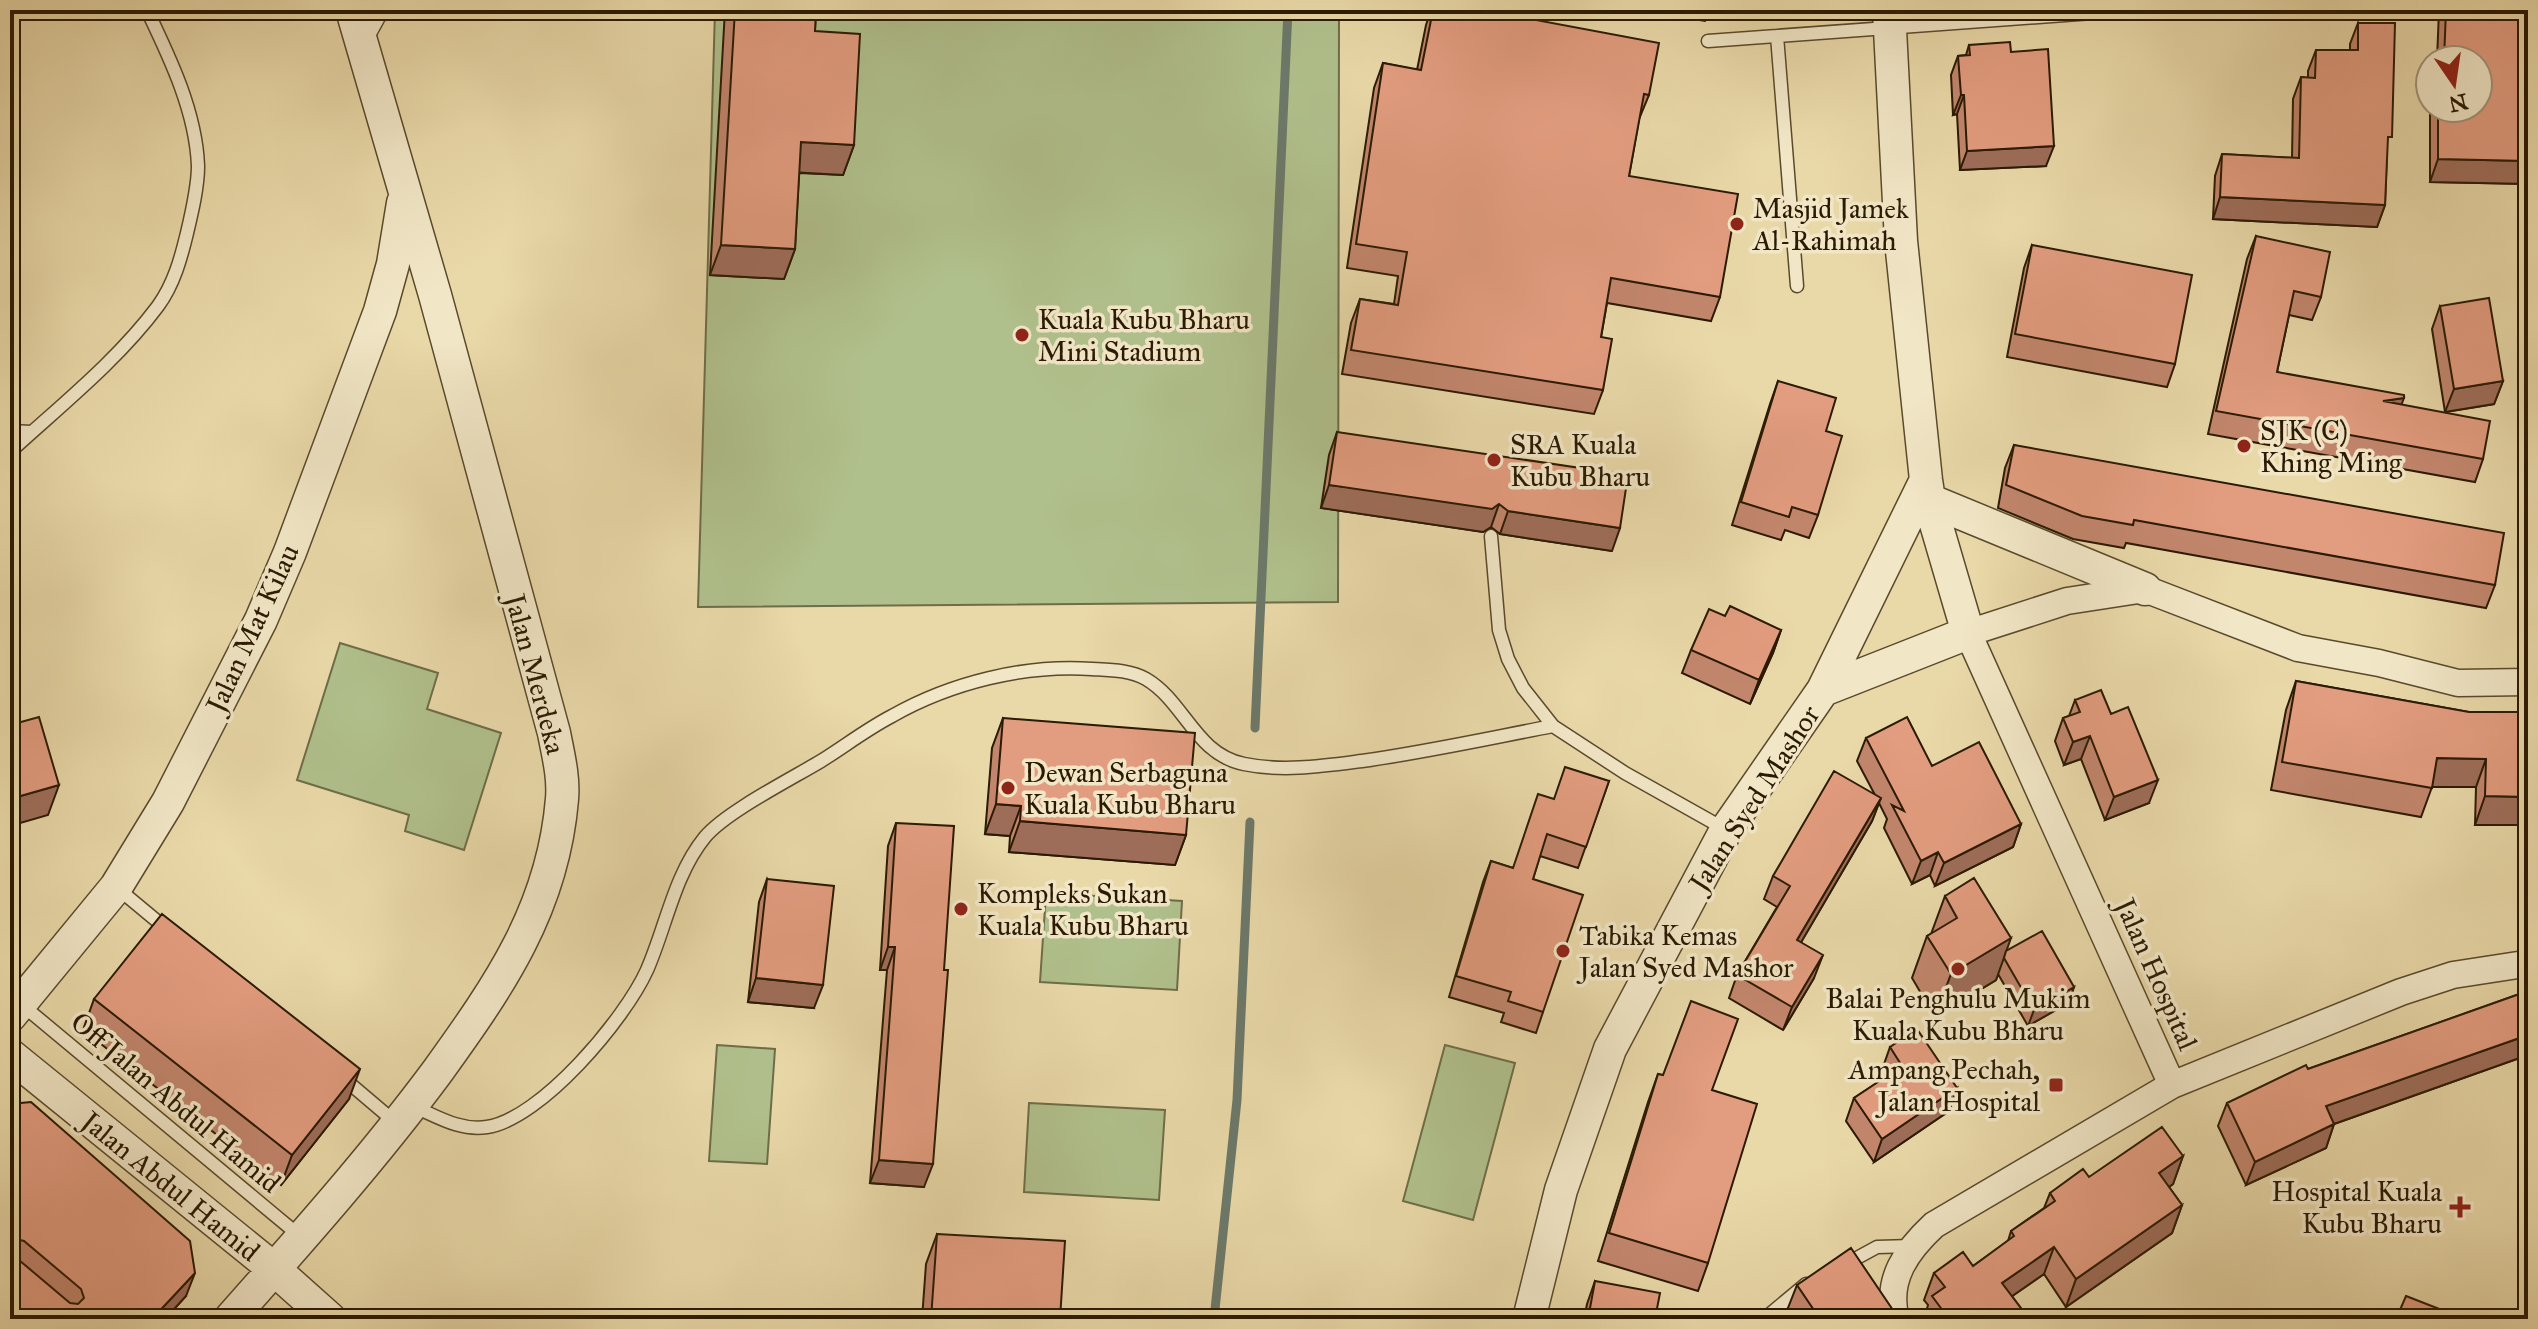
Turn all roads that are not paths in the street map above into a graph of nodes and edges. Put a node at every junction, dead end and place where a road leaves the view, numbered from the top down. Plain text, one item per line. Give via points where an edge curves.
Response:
1 (147, 10) edge
2 (352, 10) edge
3 (383, 10) edge
4 (2133, 10) edge
5 (1890, 18) edge
6 (1777, 36) junction
7 (1708, 41) dead end
8 (362, 47) junction
9 (405, 196) junction
10 (1797, 286) dead end
11 (435, 295) junction
12 (380, 311) junction
13 (10, 431) edge
14 (31, 432) junction
15 (10, 452) edge
16 (1928, 490) junction
17 (1491, 536) dead end
18 (2145, 589) junction
19 (1968, 633) junction
20 (2528, 682) edge
21 (1823, 690) junction
22 (1553, 726) junction
23 (1726, 830) junction
24 (116, 887) junction
25 (175, 937) edge
26 (2528, 966) edge
27 (15, 1010) edge
28 (10, 1055) edge
29 (328, 1065) edge
30 (2172, 1085) junction
31 (405, 1115) junction
32 (302, 1237) junction
33 (1912, 1246) junction
34 (274, 1269) junction
35 (1829, 1273) edge
36 (1815, 1280) edge
37 (230, 1319) edge
38 (330, 1319) edge
39 (1529, 1319) edge
40 (1764, 1319) edge
41 (1896, 1319) edge

1 - 14 lane via 177,76 198,167 179,268 159,304 118,351
2 - 8 street, Jalan Merdeka
3 - 8 lane
4 - 5 lane
5 - 6 lane
5 - 16 street via 1901,241
6 - 7 lane
6 - 10 lane
8 - 9 street, Jalan Merdeka
9 - 11 street, Jalan Merdeka
9 - 12 street, Jalan Mat Kilau
11 - 12 street
11 - 31 street, Jalan Merdeka via 554,733 563,796 556,847 524,937 505,974
12 - 24 street, Jalan Mat Kilau via 261,620 168,802
13 - 14 lane
14 - 15 lane
16 - 18 street
16 - 19 street
16 - 21 street
17 - 22 lane via 1499,630 1508,659
18 - 19 street via 2067,601
18 - 20 street via 2298,648 2458,683
19 - 21 street, Jalan Syed Mashor
19 - 30 street, Jalan Hospital
21 - 23 street, Jalan Syed Mashor
22 - 23 lane
22 - 31 lane via 1404,755 1278,769 1223,757 1199,739 1162,692 1129,672 1077,668 1014,673 958,686 893,715 708,834 689,860 646,973 610,1031 532,1107 487,1127
23 - 39 street, Jalan Syed Mashor via 1610,1049 1561,1190
24 - 25 lane
24 - 27 street, Jalan Mat Kilau
26 - 30 street, Jalan Hospital via 2453,975 2401,992
27 - 32 lane, Off Jalan Abdul Hamid
28 - 34 street, Jalan Abdul Hamid
29 - 31 lane
30 - 33 street via 1934,1225
31 - 32 street, Jalan Merdeka
32 - 34 street, Jalan Merdeka
33 - 35 lane via 1877,1247
33 - 41 street via 1893,1284
34 - 37 street, Jalan Merdeka
34 - 38 street, Jalan Abdul Hamid
36 - 40 lane

